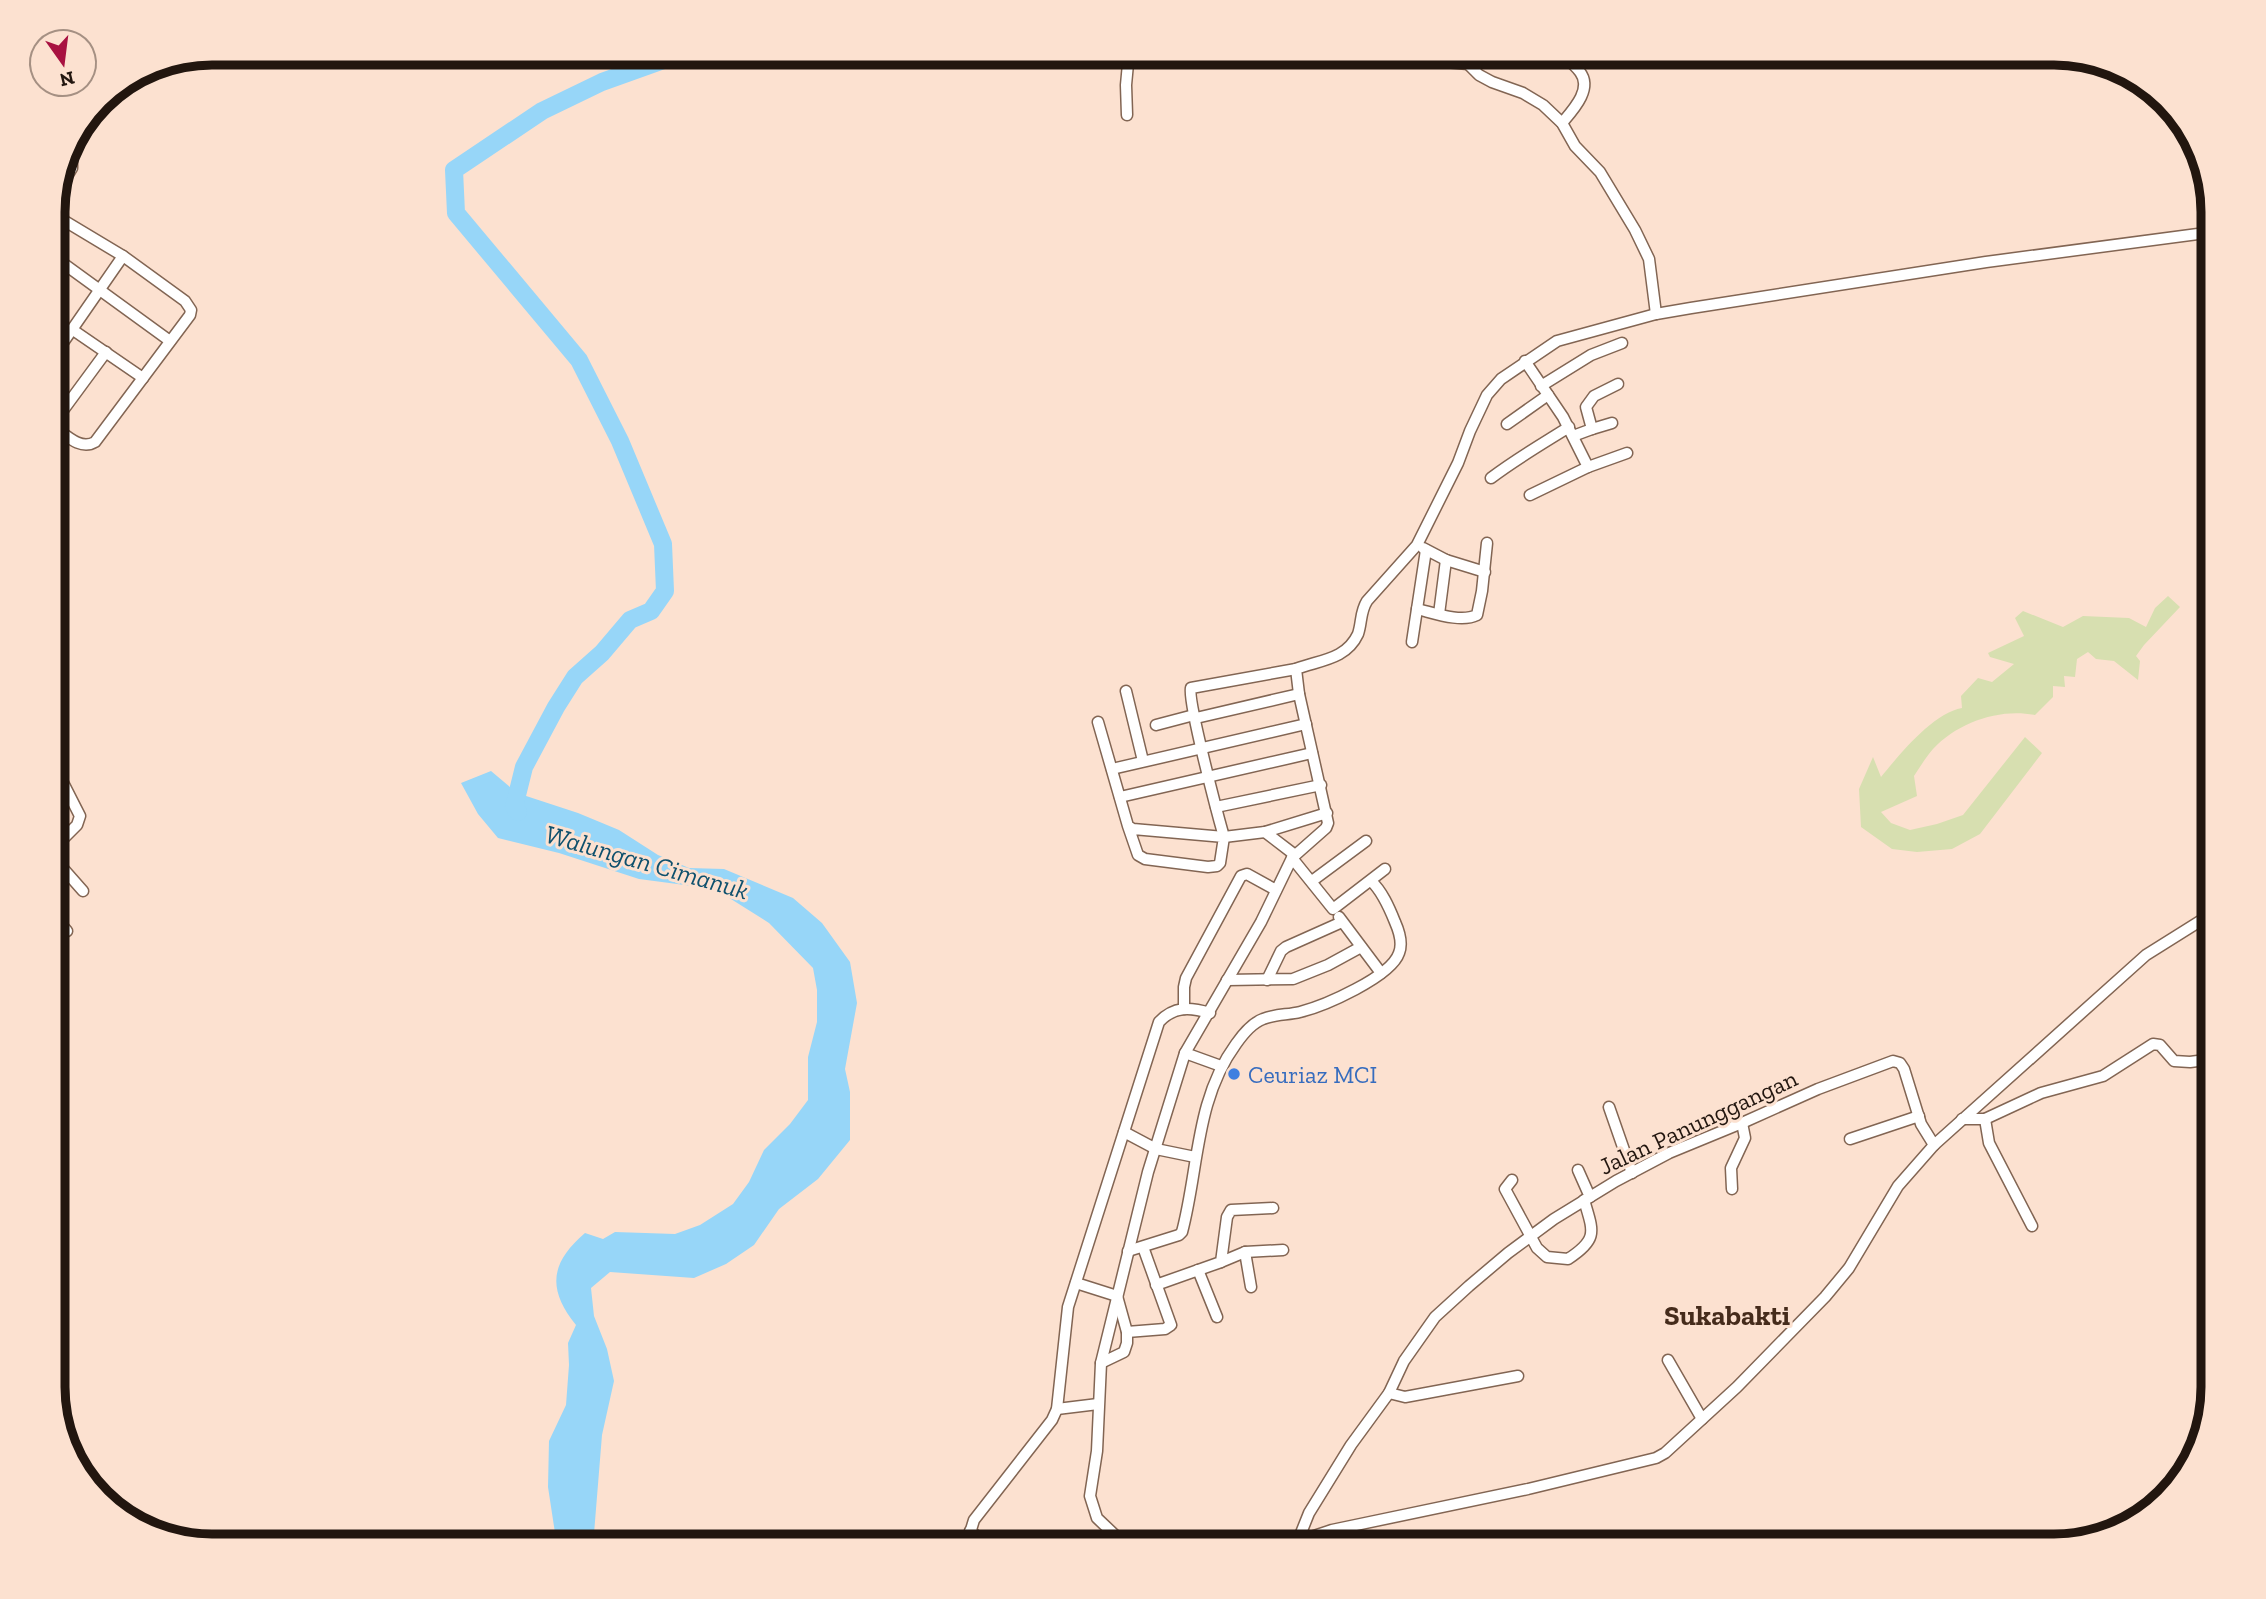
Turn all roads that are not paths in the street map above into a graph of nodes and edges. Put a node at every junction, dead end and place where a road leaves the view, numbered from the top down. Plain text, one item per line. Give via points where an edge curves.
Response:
1 (1128, 65) edge
2 (1474, 65) edge
3 (1573, 65) edge
4 (1127, 114) dead end
5 (1562, 123) junction
6 (65, 221) edge
7 (2201, 234) edge
8 (123, 256) junction
9 (65, 265) edge
10 (101, 291) junction
11 (1656, 314) junction
12 (73, 330) junction
13 (65, 341) edge
14 (170, 341) junction
15 (1622, 343) dead end
16 (106, 352) junction
17 (1525, 361) junction
18 (143, 378) junction
19 (1618, 384) dead end
20 (1545, 391) junction
21 (65, 408) edge
22 (1612, 423) dead end
23 (1507, 424) dead end
24 (1592, 429) junction
25 (1571, 432) junction
26 (65, 433) edge
27 (1627, 453) dead end
28 (1588, 467) junction
29 (1491, 478) dead end
30 (1530, 495) dead end
31 (1487, 543) dead end
32 (1422, 548) junction
33 (1446, 560) junction
34 (1485, 572) junction
35 (1417, 609) junction
36 (1439, 614) junction
37 (1412, 642) dead end
38 (1296, 669) junction
39 (1126, 691) dead end
40 (1299, 694) junction
41 (1195, 717) junction
42 (1098, 722) dead end
43 (1306, 724) junction
44 (1156, 726) dead end
45 (1203, 748) junction
46 (1312, 753) junction
47 (1143, 761) junction
48 (1112, 768) junction
49 (1210, 778) junction
50 (1321, 785) junction
51 (65, 788) edge
52 (1120, 797) junction
53 (70, 798) junction
54 (65, 800) edge
55 (1216, 807) junction
56 (1326, 813) junction
57 (1128, 826) junction
58 (1265, 832) junction
59 (65, 835) edge
60 (1224, 837) junction
61 (1366, 841) dead end
62 (1294, 856) junction
63 (1385, 869) dead end
64 (65, 870) edge
65 (1312, 881) junction
66 (1371, 881) junction
67 (1276, 890) junction
68 (83, 891) dead end
69 (1333, 909) junction
70 (2201, 921) edge
71 (1342, 922) junction
72 (65, 929) edge
73 (67, 931) dead end
74 (1361, 947) junction
75 (1381, 973) junction
76 (1227, 980) junction
77 (1267, 980) junction
78 (1185, 1009) junction
79 (1210, 1013) junction
80 (1185, 1053) junction
81 (2201, 1061) edge
82 (1221, 1066) junction
83 (1609, 1107) dead end
84 (1919, 1116) junction
85 (1962, 1119) junction
86 (1985, 1119) junction
87 (1742, 1124) junction
88 (1124, 1132) junction
89 (1850, 1139) dead end
90 (1934, 1145) junction
91 (1156, 1149) junction
92 (1195, 1157) junction
93 (1578, 1170) dead end
94 (1632, 1173) junction
95 (1512, 1180) dead end
96 (1732, 1189) dead end
97 (1587, 1199) junction
98 (1273, 1208) dead end
99 (2032, 1226) dead end
100 (1532, 1235) junction
101 (1143, 1247) junction
102 (1283, 1250) dead end
103 (1128, 1251) junction
104 (1245, 1252) junction
105 (1221, 1262) junction
106 (1198, 1270) junction
107 (1076, 1283) junction
108 (1156, 1285) junction
109 (1251, 1287) dead end
110 (1117, 1296) junction
111 (1217, 1317) dead end
112 (1127, 1332) junction
113 (1668, 1360) dead end
114 (1101, 1363) junction
115 (1518, 1377) dead end
116 (1389, 1393) junction
117 (1098, 1404) junction
118 (1057, 1409) junction
119 (1702, 1419) junction
120 (971, 1531) junction
121 (970, 1534) edge
122 (975, 1534) edge
123 (1114, 1534) edge
124 (1299, 1534) edge
125 (1322, 1534) edge

1 - 4 street
2 - 5 street via 1492,82 1543,105
3 - 5 street via 1583,76 1584,93
5 - 11 street via 1575,146 1600,172 1642,242
6 - 8 street
7 - 11 street via 1882,277
8 - 10 street
8 - 14 street via 189,304 190,315
9 - 10 street
10 - 12 street
10 - 14 street
11 - 17 street via 1557,341
12 - 13 street
12 - 16 street
14 - 18 street
15 - 20 street via 1591,355
16 - 18 street
16 - 21 street
17 - 20 street
17 - 32 street via 1488,394
18 - 26 street via 95,442 80,444
19 - 24 street via 1594,396 1587,407
20 - 23 street
20 - 25 street
22 - 24 street
24 - 25 street
25 - 28 street
25 - 29 street via 1521,455
27 - 28 street
28 - 30 street
31 - 34 street
32 - 33 street
32 - 35 street
32 - 38 street via 1367,601 1359,631 1348,648 1338,656
33 - 34 street
33 - 36 street
34 - 36 street via 1477,615
35 - 36 street
35 - 37 street
38 - 40 street
38 - 41 street via 1191,688
39 - 47 street
40 - 41 street
40 - 43 street
41 - 44 street
41 - 45 street
42 - 48 street
43 - 45 street
43 - 46 street
45 - 47 street
45 - 49 street
46 - 49 street
46 - 50 street
47 - 48 street
48 - 52 street
49 - 52 street
49 - 55 street
50 - 55 street
50 - 56 street
51 - 53 street
52 - 57 street
53 - 54 street
53 - 59 street via 80,821
55 - 60 street
56 - 58 street
56 - 62 street via 1326,828
57 - 60 street
57 - 60 street via 1138,855 1151,862 1217,866
58 - 60 street
58 - 62 street
61 - 65 street
62 - 65 street
62 - 67 street
63 - 66 street
64 - 68 street
65 - 69 street
66 - 69 street
66 - 75 street via 1391,912 1401,944 1393,964
67 - 76 street
67 - 78 street via 1247,874 1241,876 1185,982
69 - 71 street
70 - 85 street via 2146,956
71 - 74 street
71 - 77 street via 1286,947
72 - 73 street
74 - 75 street
74 - 77 street via 1306,975
75 - 82 street via 1315,1008 1255,1023
76 - 77 street
76 - 79 street
78 - 79 street
78 - 88 street via 1166,1014 1158,1022
79 - 80 street
80 - 82 street
80 - 91 street
81 - 86 street via 2174,1061 2153,1044 2103,1076 2042,1093
82 - 92 street
83 - 94 street
84 - 87 street, Jalan Panunggangan via 1904,1069 1893,1061 1818,1088
84 - 89 street
84 - 90 street, Jalan Panunggangan
85 - 86 street
85 - 90 street
86 - 99 street via 1989,1143
87 - 94 street, Jalan Panunggangan
87 - 96 street via 1745,1138 1731,1168
88 - 91 street
88 - 107 street
90 - 119 street via 1898,1186 1849,1268 1825,1297
91 - 92 street
91 - 103 street
92 - 101 street via 1182,1232
93 - 97 street
94 - 97 street, Jalan Panunggangan
95 - 100 street via 1505,1189
97 - 100 street, Jalan Panunggangan
97 - 100 street via 1593,1233 1575,1255 1560,1260 1547,1257
98 - 105 street via 1228,1213
100 - 116 street, Jalan Panunggangan via 1435,1317 1404,1361
101 - 103 street
101 - 108 street
102 - 104 street
103 - 110 street
104 - 105 street
104 - 109 street
105 - 106 street
106 - 108 street
106 - 111 street
107 - 110 street
107 - 118 street
108 - 112 street via 1171,1325
110 - 112 street
110 - 114 street
112 - 114 street via 1124,1352
113 - 119 street
114 - 117 street
115 - 116 street via 1415,1396
116 - 124 street, Jalan Panunggangan via 1351,1445
117 - 118 street
117 - 123 street via 1090,1496 1097,1518
118 - 120 street via 992,1494
119 - 125 street via 1656,1458
120 - 121 street
120 - 122 street

